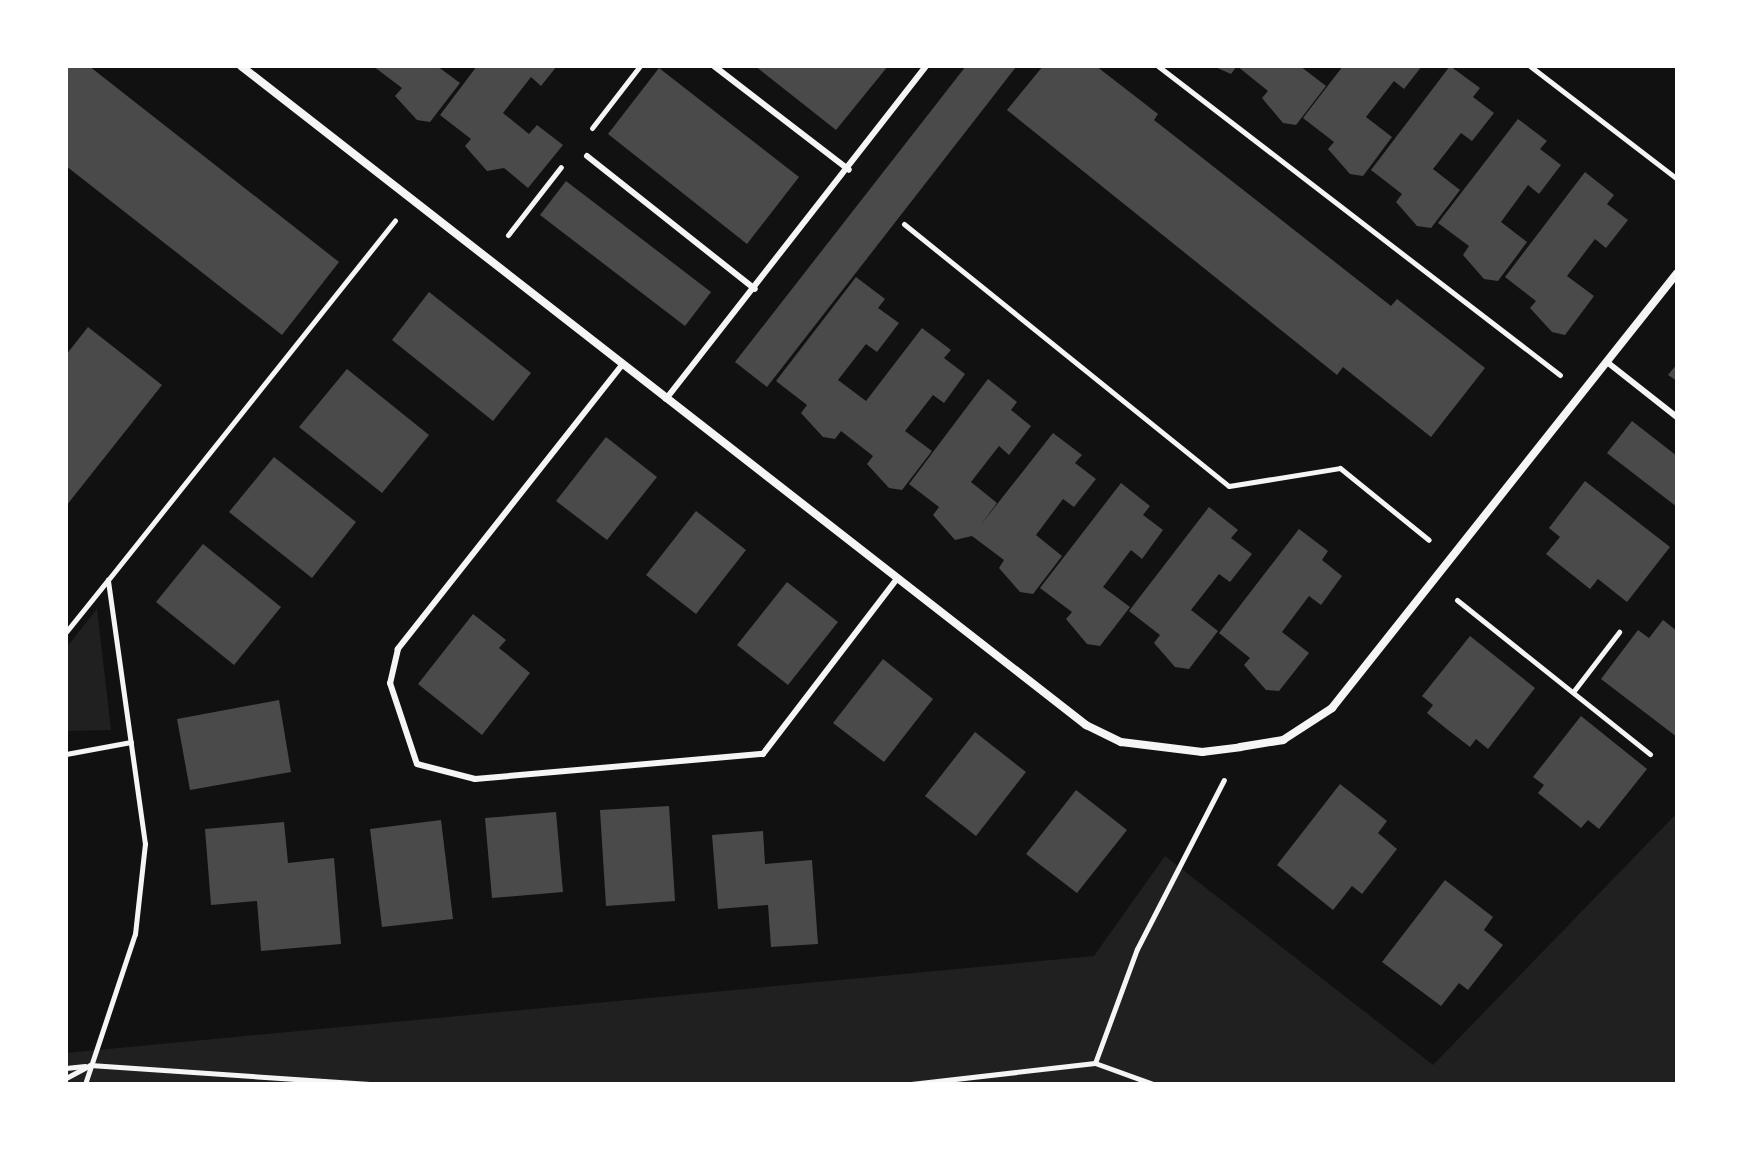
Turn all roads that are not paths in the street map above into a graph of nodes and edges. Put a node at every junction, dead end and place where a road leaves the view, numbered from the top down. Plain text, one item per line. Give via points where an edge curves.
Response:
1 (241, 66) edge
2 (714, 66) edge
3 (926, 66) edge
4 (587, 156) dead end
5 (849, 170) junction
6 (1677, 273) edge
7 (755, 289) junction
8 (1607, 362) junction
9 (622, 365) junction
10 (666, 399) junction
11 (1677, 417) edge
12 (897, 579) junction

1 - 9 street
2 - 5 lane
3 - 5 lane
4 - 7 lane
5 - 7 lane
6 - 8 street
7 - 10 lane
8 - 11 lane
8 - 12 street via 1332,708 1283,740 1202,752 1121,742 1086,725
9 - 10 street
9 - 12 lane via 398,649 390,683 417,764 475,779 763,754
10 - 12 street

